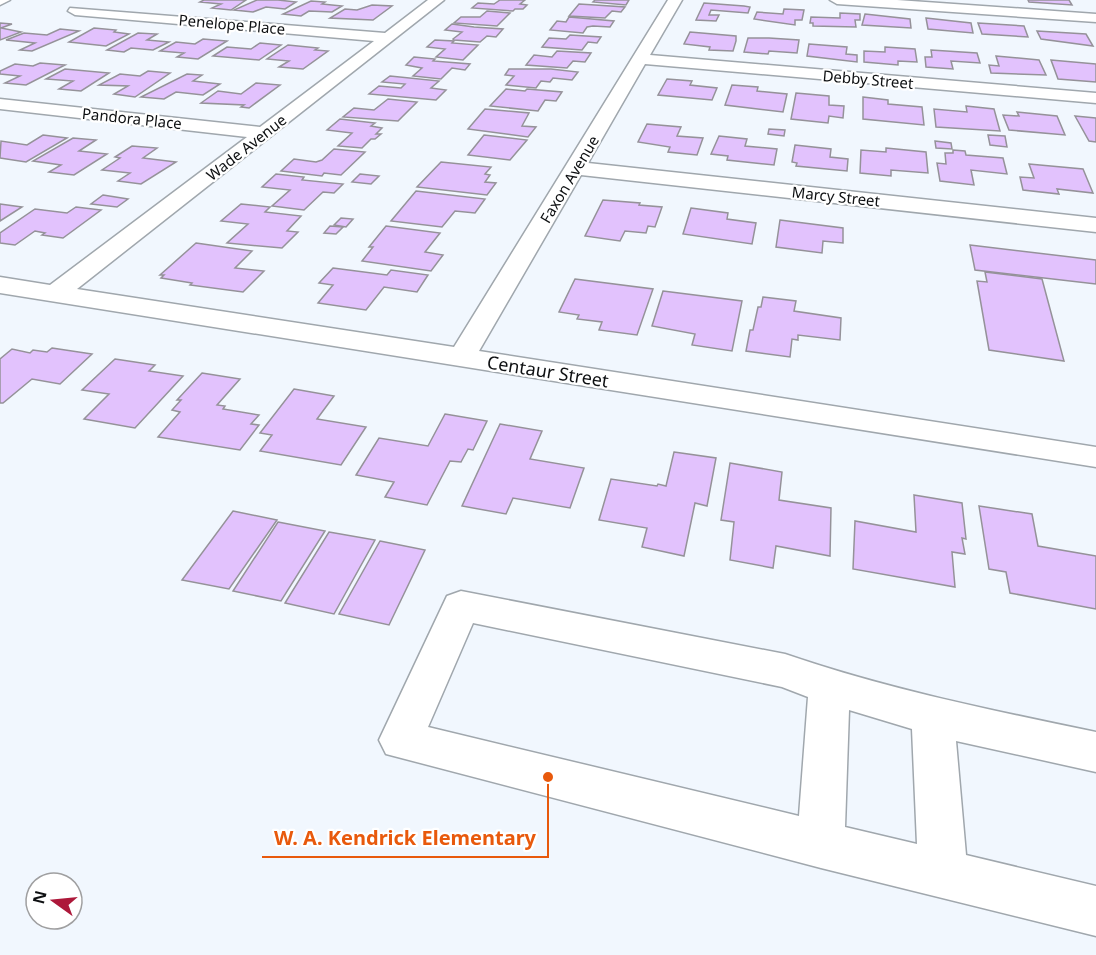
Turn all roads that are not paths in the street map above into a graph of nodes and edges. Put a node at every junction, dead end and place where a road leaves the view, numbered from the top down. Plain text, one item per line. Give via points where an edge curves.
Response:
1 (437, 0) edge
2 (675, 0) edge
3 (837, 0) edge
4 (75, 11) dead end
5 (1096, 18) edge
6 (388, 38) junction
7 (640, 59) junction
8 (1096, 98) edge
9 (0, 104) edge
10 (264, 133) junction
11 (575, 168) junction
12 (1096, 225) edge
13 (0, 285) edge
14 (55, 294) junction
15 (462, 357) junction
16 (1096, 457) edge
17 (828, 687) junction
18 (933, 717) junction
19 (1096, 752) edge
20 (821, 845) junction
21 (943, 873) junction
22 (1096, 911) edge

1 - 6 street, Wade Avenue
2 - 7 street, Faxon Avenue
3 - 5 street
4 - 6 street, Penelope Place
6 - 10 street, Wade Avenue
7 - 8 street, Debby Street
7 - 11 street, Faxon Avenue
9 - 10 street, Pandora Place
10 - 14 street, Wade Avenue
11 - 12 street, Marcy Street
11 - 15 street, Faxon Avenue
13 - 14 street, Centaur Street
14 - 15 street, Centaur Street
15 - 16 street, Centaur Street
17 - 18 street
17 - 20 street
17 - 20 street via 786,671 461,606 401,740
18 - 19 street
18 - 21 street
20 - 21 street
21 - 22 street

